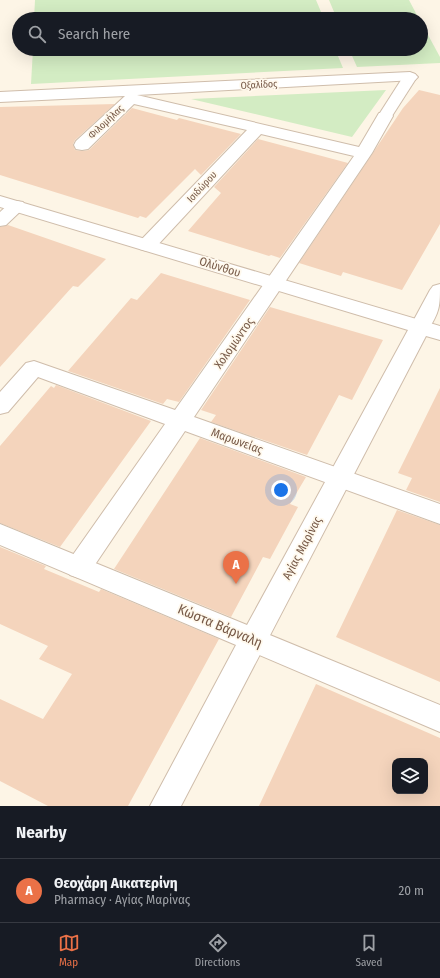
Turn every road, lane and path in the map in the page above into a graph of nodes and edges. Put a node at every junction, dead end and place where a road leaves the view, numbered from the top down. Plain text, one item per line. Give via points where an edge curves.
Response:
1 (410, 77) joint
2 (108, 93) junction
3 (0, 97) edge
4 (131, 98) junction
5 (385, 116) joint
6 (257, 129) junction
7 (82, 145) dead end
8 (364, 153) junction
9 (8, 203) edge
10 (0, 221) edge
11 (147, 245) junction
12 (275, 283) junction
13 (440, 290) edge
14 (430, 330) edge
15 (0, 406) edge
16 (180, 421) junction
17 (340, 478) junction
18 (440, 514) edge
19 (0, 534) edge
20 (79, 567) junction
21 (253, 640) junction
22 (440, 719) edge
23 (165, 806) edge

1 - 2 street, Οξαλίδος
1 - 5 street
2 - 3 street, Οξαλίδος
2 - 4 street, Οξαλίδος
4 - 6 street, Οξαλίδος
4 - 7 street, Φιλομήλας
5 - 8 street, Χολομώντος
6 - 8 street, Οξαλίδος
6 - 11 street, Ισιδώρου
8 - 12 street, Χολομώντος
9 - 10 street
9 - 11 street, Ολύνθου
11 - 12 street, Ολύνθου
12 - 14 street, Ολύνθου
12 - 16 street, Χολομώντος
13 - 14 street, Αγίας Μαρίνας
14 - 17 street, Αγίας Μαρίνας
15 - 16 street, Μαρωνείας via 34,368
16 - 17 street, Μαρωνείας
16 - 20 street, Χολομώντος
17 - 18 street, Μαρωνείας
17 - 21 street, Αγίας Μαρίνας
19 - 20 street, Κώστα Βάρναλη
20 - 21 street, Κώστα Βάρναλη
21 - 22 street, Κώστα Βάρναλη
21 - 23 street, Αγίας Μαρίνας

